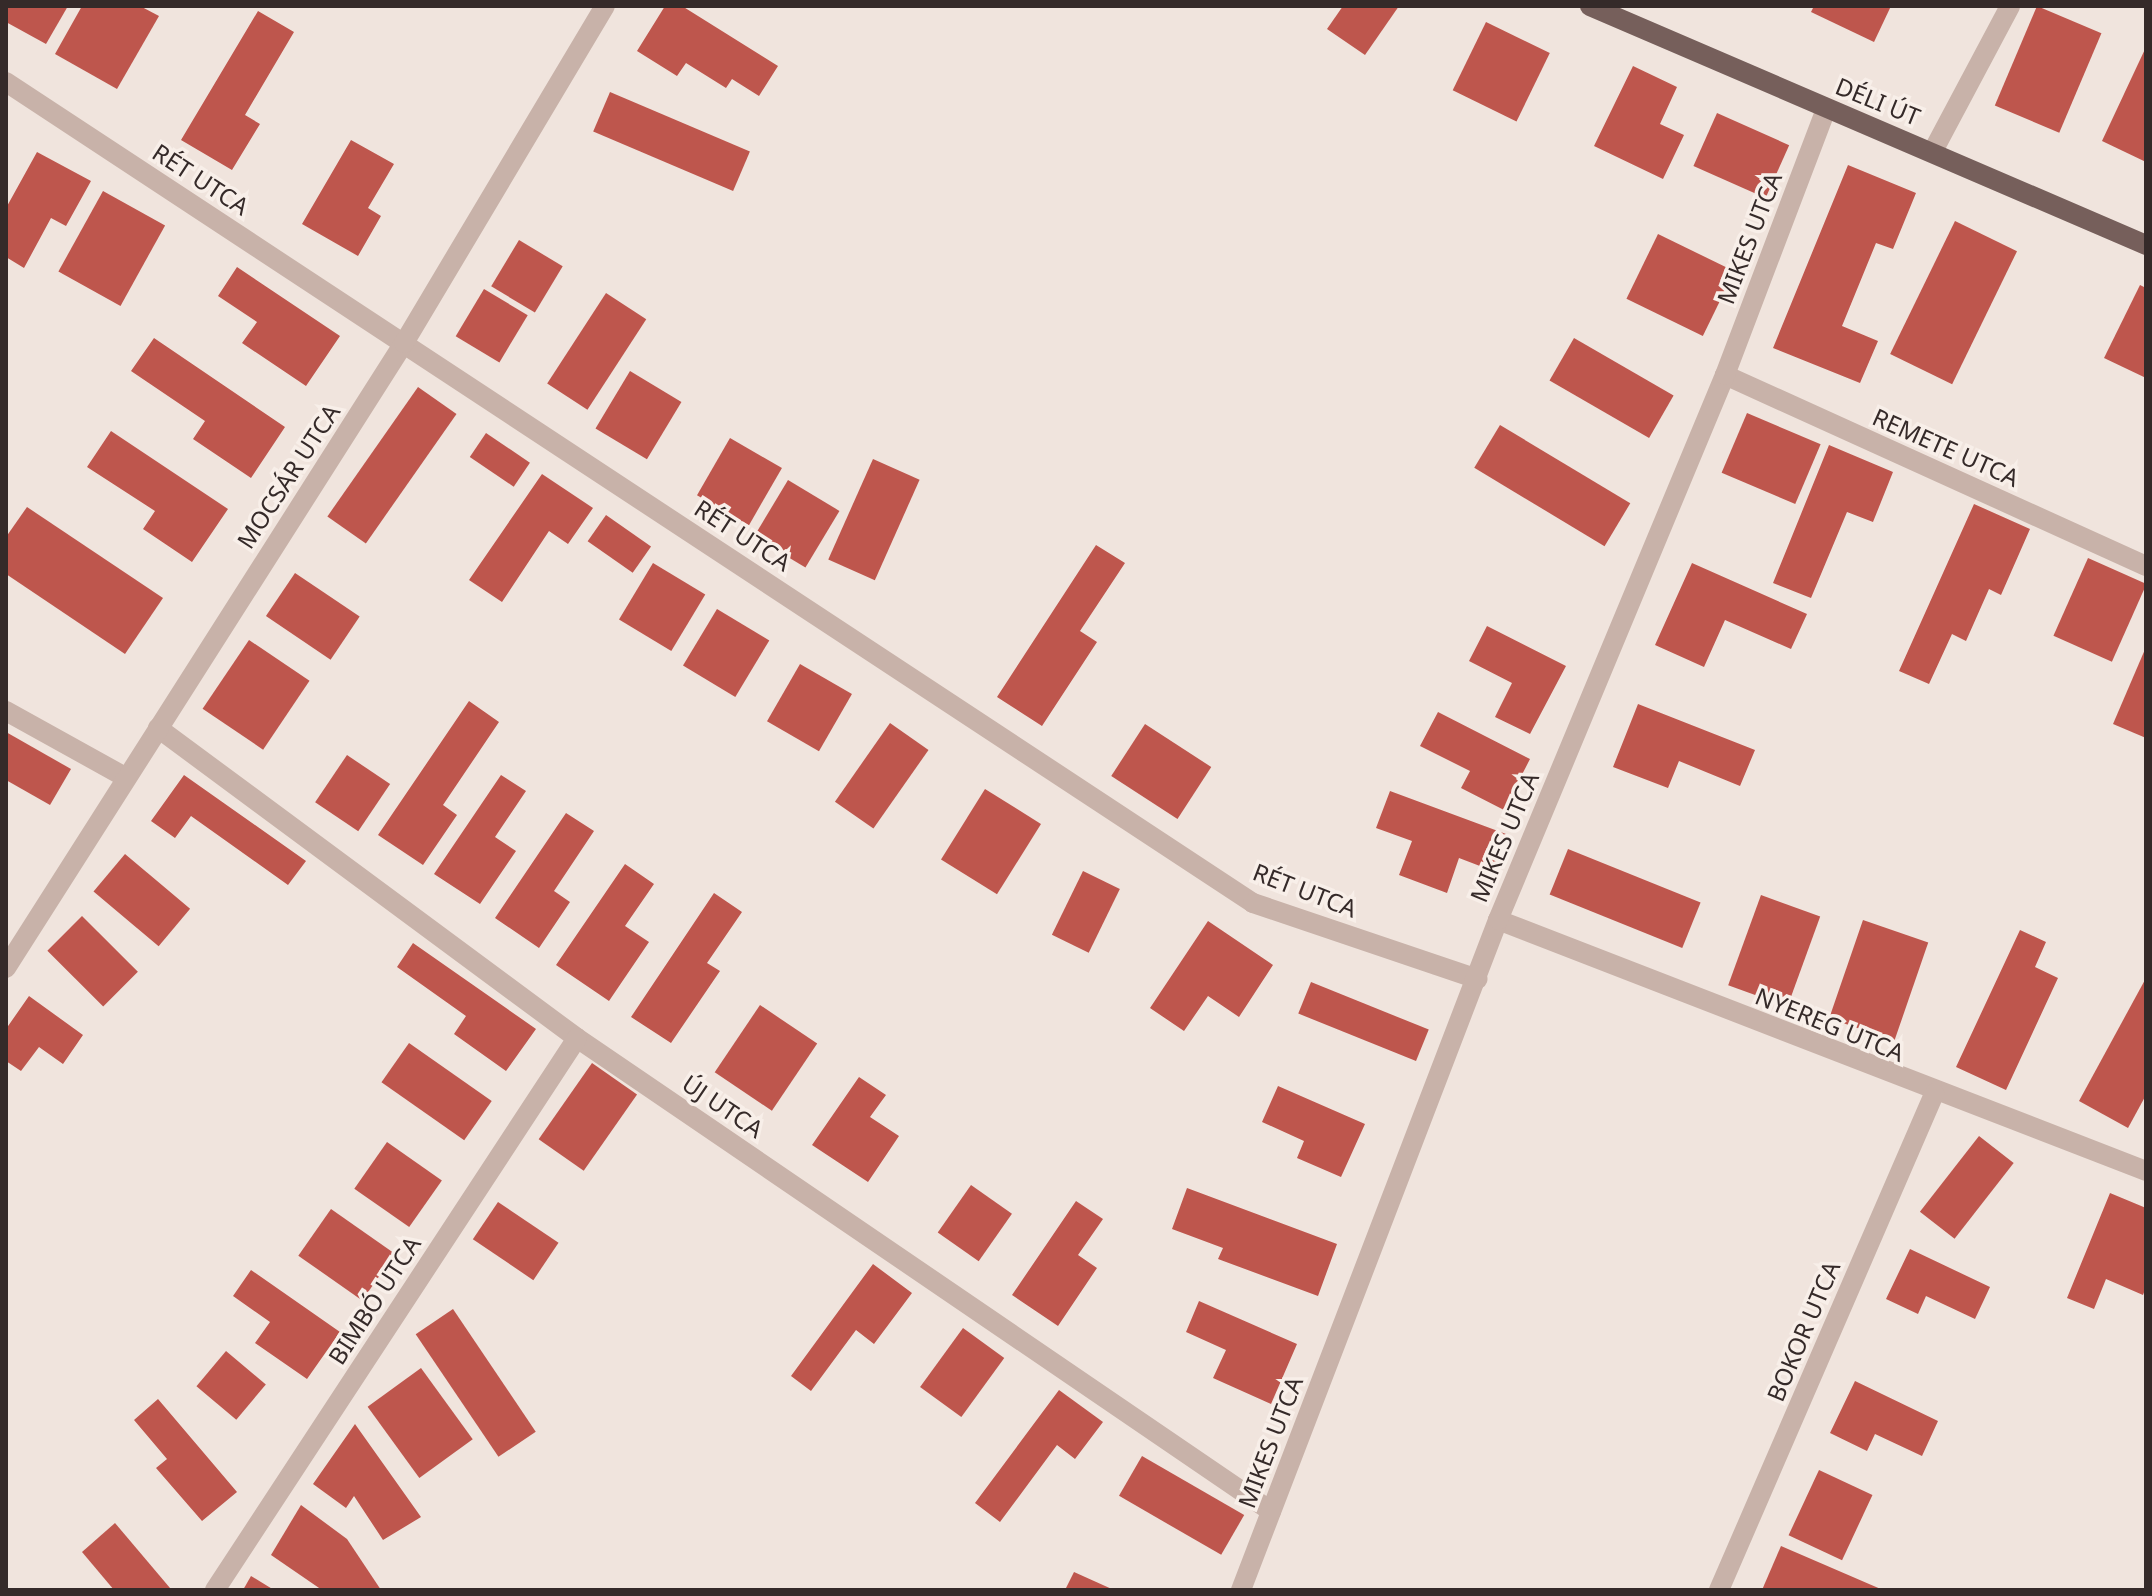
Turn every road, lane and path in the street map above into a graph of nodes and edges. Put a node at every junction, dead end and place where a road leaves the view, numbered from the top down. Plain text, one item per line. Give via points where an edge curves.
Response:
1 (605, 6) edge
2 (1590, 6) edge
3 (2010, 6) edge
4 (6, 82) edge
5 (1826, 109) junction
6 (1933, 151) junction
7 (2146, 245) edge
8 (404, 343) junction
9 (1725, 375) junction
10 (2146, 566) edge
11 (6, 711) edge
12 (158, 728) junction
13 (125, 777) junction
14 (1498, 920) junction
15 (6, 968) edge
16 (1477, 979) junction
17 (577, 1038) junction
18 (1934, 1094) junction
19 (2146, 1171) edge
20 (1271, 1511) junction
21 (215, 1590) edge
22 (1241, 1590) edge
23 (1719, 1590) edge

1 - 8 street, MOCSÁR UTCA
2 - 5 main road, DÉLI ÚT
3 - 6 street
4 - 8 street, RÉT UTCA
5 - 6 main road, DÉLI ÚT
5 - 9 street, MIKES UTCA
6 - 7 main road, DÉLI ÚT
8 - 12 street, MOCSÁR UTCA
8 - 16 street, RÉT UTCA via 1253,903
9 - 10 street, REMETE UTCA
9 - 14 street, MIKES UTCA
11 - 13 street
12 - 13 street, MOCSÁR UTCA
12 - 17 street, ÚJ UTCA
13 - 15 street, MOCSÁR UTCA
14 - 16 street, MIKES UTCA
14 - 18 street, NYEREG UTCA
16 - 20 street, MIKES UTCA
17 - 20 street, ÚJ UTCA
17 - 21 street, BIMBÓ UTCA
18 - 19 street, NYEREG UTCA
18 - 23 street, BOKOR UTCA
20 - 22 street, MIKES UTCA

